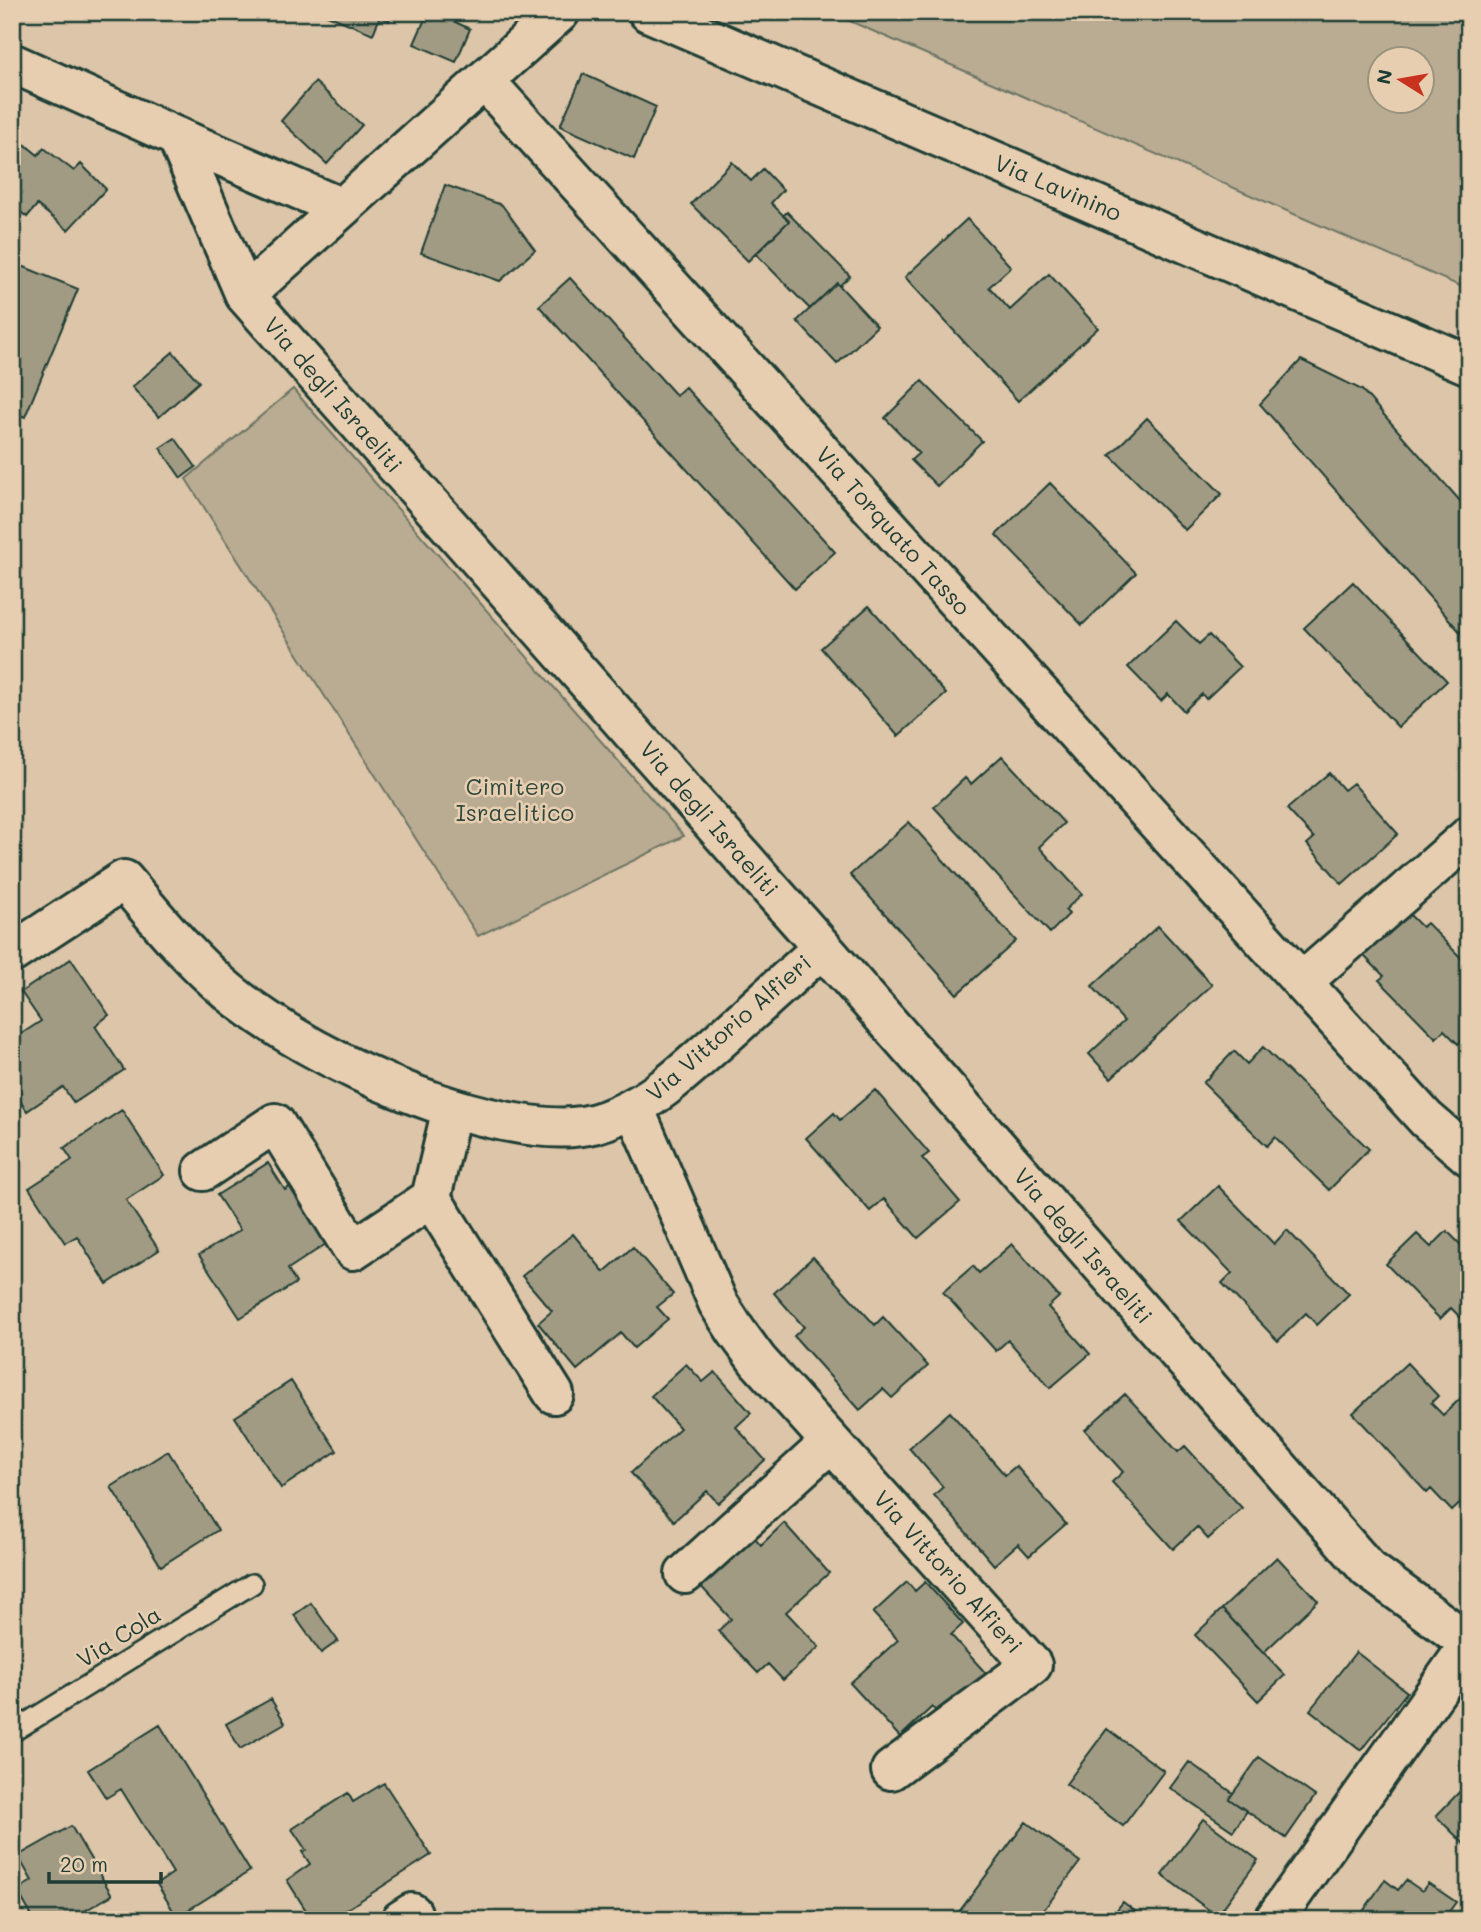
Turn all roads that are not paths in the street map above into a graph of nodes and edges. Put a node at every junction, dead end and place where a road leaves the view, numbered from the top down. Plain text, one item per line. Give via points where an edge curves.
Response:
1 (559, 12) edge
2 (648, 12) edge
3 (12, 63) edge
4 (484, 80) junction
5 (177, 137) junction
6 (341, 208) junction
7 (245, 295) junction
8 (1469, 365) edge
9 (1469, 836) edge
10 (822, 948) junction
11 (12, 953) edge
12 (1302, 982) junction
13 (452, 1108) junction
14 (635, 1108) junction
15 (1469, 1156) edge
16 (203, 1171) dead end
17 (431, 1198) junction
18 (554, 1394) dead end
19 (831, 1442) junction
20 (685, 1574) dead end
21 (252, 1584) dead end
22 (1469, 1644) edge
23 (12, 1732) edge
24 (891, 1770) dead end
25 (1274, 1920) edge

1 - 4 street
2 - 8 street, Via Lavinino
3 - 5 street
4 - 6 street
4 - 12 street, Via Torquato Tasso
5 - 6 street
5 - 7 street, Via degli Israeliti
6 - 7 street
7 - 10 street, Via degli Israeliti
9 - 12 street
10 - 14 street, Via Vittorio Alfieri via 682,1073
10 - 22 street, Via degli Israeliti via 1368,1569
11 - 13 street, Via Vittorio Alfieri via 124,880 203,968 256,1012 344,1063
12 - 15 street, Via Torquato Tasso via 1426,1119
13 - 14 street, Via Vittorio Alfieri via 525,1125 573,1127
13 - 17 street
14 - 19 street, Via Vittorio Alfieri via 718,1303 758,1360
16 - 17 street via 275,1123 353,1250
17 - 18 street
19 - 20 street
19 - 24 street, Via Vittorio Alfieri via 1032,1665
21 - 23 lane, Via Cola
22 - 25 street

